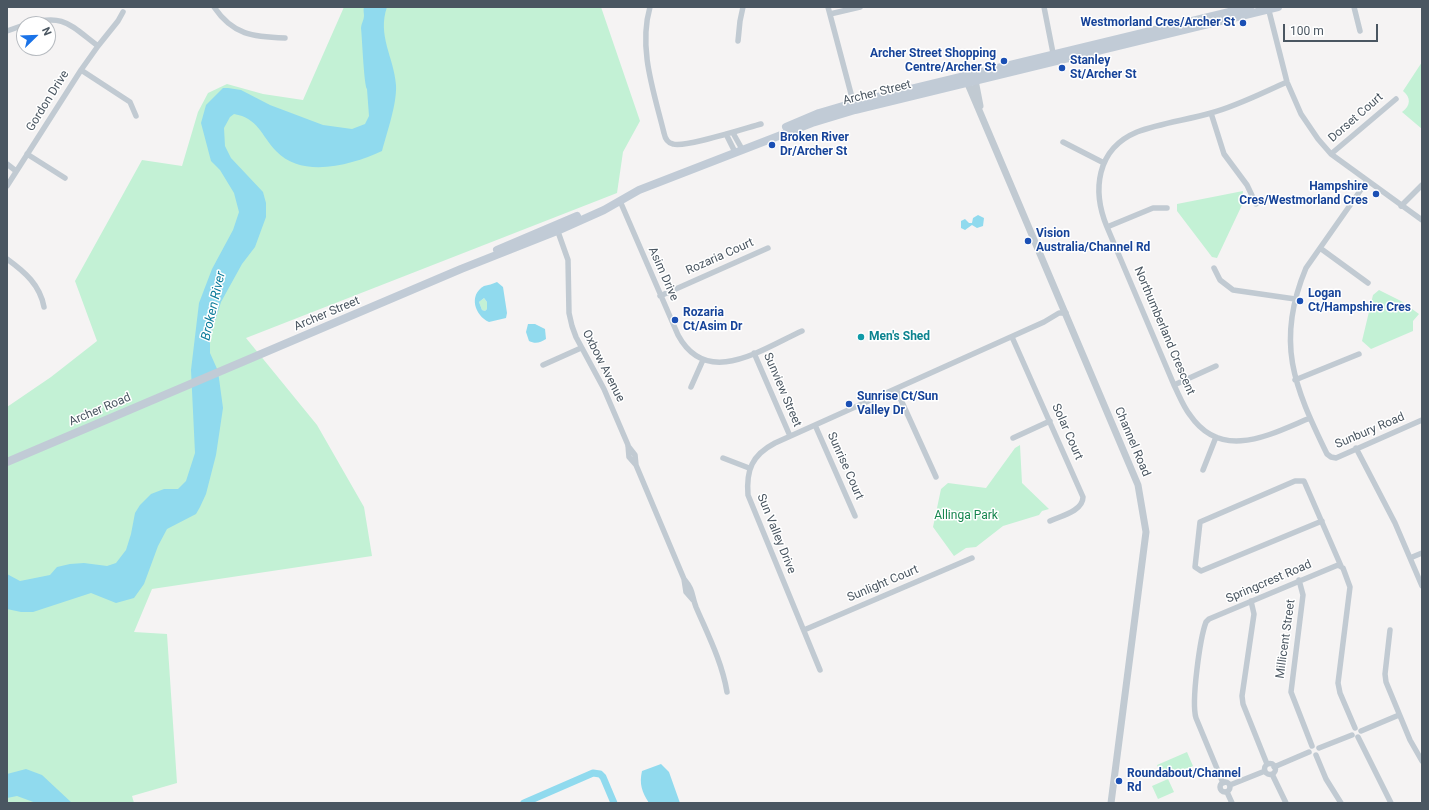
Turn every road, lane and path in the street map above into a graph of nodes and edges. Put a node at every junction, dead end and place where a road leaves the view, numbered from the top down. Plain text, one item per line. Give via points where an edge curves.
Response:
1 (128, 7) edge
2 (214, 7) edge
3 (650, 7) edge
4 (743, 7) edge
5 (828, 7) edge
6 (860, 7) edge
7 (1044, 7) edge
8 (1250, 7) edge
9 (1278, 7) edge
10 (1354, 7) edge
11 (1269, 8) edge
12 (830, 14) junction
13 (1223, 18) junction
14 (56, 20) edge
15 (1360, 32) dead end
16 (285, 38) dead end
17 (738, 41) dead end
18 (98, 46) junction
19 (1055, 58) junction
20 (81, 70) junction
21 (970, 79) junction
22 (1287, 82) junction
23 (1396, 99) dead end
24 (854, 107) junction
25 (1211, 113) junction
26 (136, 116) dead end
27 (761, 124) dead end
28 (733, 133) junction
29 (726, 134) junction
30 (1063, 142) dead end
31 (738, 150) junction
32 (27, 154) junction
33 (1331, 154) junction
34 (1104, 162) junction
35 (7, 164) edge
36 (16, 171) junction
37 (66, 178) dead end
38 (1367, 181) junction
39 (1422, 185) edge
40 (7, 186) edge
41 (619, 202) junction
42 (1256, 204) dead end
43 (1401, 206) junction
44 (1167, 208) dead end
45 (1422, 220) edge
46 (1107, 227) junction
47 (556, 228) junction
48 (768, 248) dead end
49 (1320, 248) junction
50 (7, 259) edge
51 (1214, 268) dead end
52 (1368, 283) dead end
53 (660, 296) junction
54 (1295, 299) junction
55 (44, 307) dead end
56 (1066, 312) junction
57 (802, 331) dead end
58 (1012, 337) junction
59 (581, 348) junction
60 (754, 353) junction
61 (1359, 354) dead end
62 (703, 360) junction
63 (544, 365) dead end
64 (1216, 366) dead end
65 (202, 380) joint
66 (1295, 380) junction
67 (1174, 385) junction
68 (692, 387) dead end
69 (896, 389) junction
70 (1310, 418) junction
71 (1422, 420) edge
72 (1050, 421) junction
73 (815, 425) junction
74 (790, 436) junction
75 (1216, 437) junction
76 (1013, 438) dead end
77 (1356, 448) junction
78 (722, 458) dead end
79 (7, 462) edge
80 (749, 468) junction
81 (1203, 470) dead end
82 (936, 477) dead end
83 (855, 516) dead end
84 (1050, 521) dead end
85 (1322, 521) junction
86 (1422, 553) edge
87 (972, 558) dead end
88 (1410, 558) junction
89 (1340, 566) junction
90 (1300, 580) junction
91 (1422, 586) edge
92 (1251, 601) junction
93 (804, 630) junction
94 (1390, 630) dead end
95 (820, 670) dead end
96 (727, 692) dead end
97 (1399, 715) junction
98 (1355, 728) junction
99 (1361, 731) junction
100 (1352, 735) junction
101 (1358, 737) junction
102 (1312, 746) junction
103 (1319, 748) junction
104 (1309, 752) junction
105 (1316, 755) junction
106 (1422, 761) edge
107 (1267, 764) junction
108 (1274, 767) junction
109 (1265, 771) junction
110 (1272, 774) junction
111 (1223, 783) junction
112 (1230, 785) junction
113 (1227, 792) junction
114 (1110, 802) edge
115 (1232, 803) edge
116 (1286, 803) edge
117 (1341, 803) edge
118 (1391, 803) edge

1 - 18 street, Gordon Drive
2 - 16 street via 238,31 262,37
3 - 29 street via 645,30 645,53 666,138 678,145
4 - 17 street
5 - 12 street
6 - 12 street
7 - 19 street
8 - 13 main road, Archer Street
9 - 11 main road, Archer Street
10 - 15 street
11 - 13 main road, Archer Street
11 - 22 street
12 - 24 street
13 - 19 main road, Archer Street
14 - 18 street via 67,23
18 - 20 street, Gordon Drive
19 - 21 main road, Archer Street
20 - 26 street via 130,102
20 - 32 street, Gordon Drive
21 - 24 main road, Archer Street
21 - 56 street, Channel Road via 982,114
22 - 25 street, Northumberland Crescent
22 - 33 street via 1301,114
23 - 33 street, Dorset Court
24 - 31 main road, Archer Street via 811,120
25 - 34 street, Northumberland Crescent via 1138,132 1114,148
25 - 42 street via 1224,154 1247,185
27 - 28 street
28 - 29 street
28 - 31 street
29 - 31 street
30 - 34 street
31 - 41 main road, Archer Street via 642,195
32 - 36 street, Gordon Drive
32 - 37 street
33 - 38 street
34 - 46 street, Northumberland Crescent via 1098,192
35 - 36 street
36 - 40 street, Gordon Drive
38 - 43 street
38 - 49 street
39 - 43 street
41 - 47 main road, Archer Street
41 - 53 street, Asim Drive
43 - 45 street
44 - 46 street via 1153,208
46 - 67 street, Northumberland Crescent
47 - 59 street, Oxbow Avenue via 568,260 572,326
47 - 65 main road, Archer Street
48 - 53 street, Rozaria Court
49 - 52 street
49 - 54 street via 1306,268
50 - 55 street via 22,269 33,281 42,295
51 - 54 street via 1220,280 1233,290
53 - 62 street, Asim Drive via 684,346
54 - 66 street via 1290,320 1289,344
56 - 58 street via 1061,317
56 - 114 street, Channel Road via 1138,485 1146,532
57 - 60 street, Asim Drive
58 - 69 street
58 - 72 street, Solar Court
59 - 63 street
59 - 96 street, Oxbow Avenue via 604,389 628,445 635,455 636,465 684,579 692,589 694,602 724,673
60 - 62 street, Asim Drive via 738,360 721,363
60 - 74 street, Sunview Street
61 - 66 street
62 - 68 street
64 - 67 street
65 - 79 main road, Archer Road
66 - 70 street
67 - 75 street, Northumberland Crescent via 1190,416
69 - 73 street
69 - 82 street
70 - 75 street, Northumberland Crescent via 1252,441 1231,441
70 - 77 street, Sunbury Road via 1327,454 1336,458
71 - 77 street, Sunbury Road
72 - 76 street
72 - 84 street, Solar Court via 1083,500 1081,506
73 - 74 street
73 - 83 street, Sunrise Court
74 - 80 street via 760,453
75 - 81 street
77 - 88 street
78 - 80 street
80 - 93 street, Sun Valley Drive via 748,495
85 - 85 street via 1304,481 1295,481 1200,522 1195,567 1201,571
85 - 89 street
86 - 88 street
87 - 93 street, Sunlight Court
88 - 91 street
89 - 90 street, Springcrest Road
89 - 98 street via 1350,587 1338,682
90 - 92 street, Springcrest Road
90 - 102 street, Millicent Street via 1303,594 1291,692
92 - 107 street via 1254,614 1242,696
92 - 111 street, Springcrest Road via 1209,619 1204,626 1194,709
93 - 95 street, Sun Valley Drive
94 - 97 street via 1386,680
97 - 99 street
97 - 106 street
98 - 99 street
98 - 100 street
99 - 101 street
100 - 101 street
100 - 103 street
101 - 118 street
102 - 103 street
102 - 104 street
103 - 105 street
104 - 105 street
104 - 108 street
105 - 117 street via 1326,779
107 - 108 street
107 - 109 street
108 - 110 street
109 - 110 street
109 - 112 street
110 - 116 street
111 - 112 street
111 - 113 street via 1221,790
112 - 113 street
113 - 115 street

